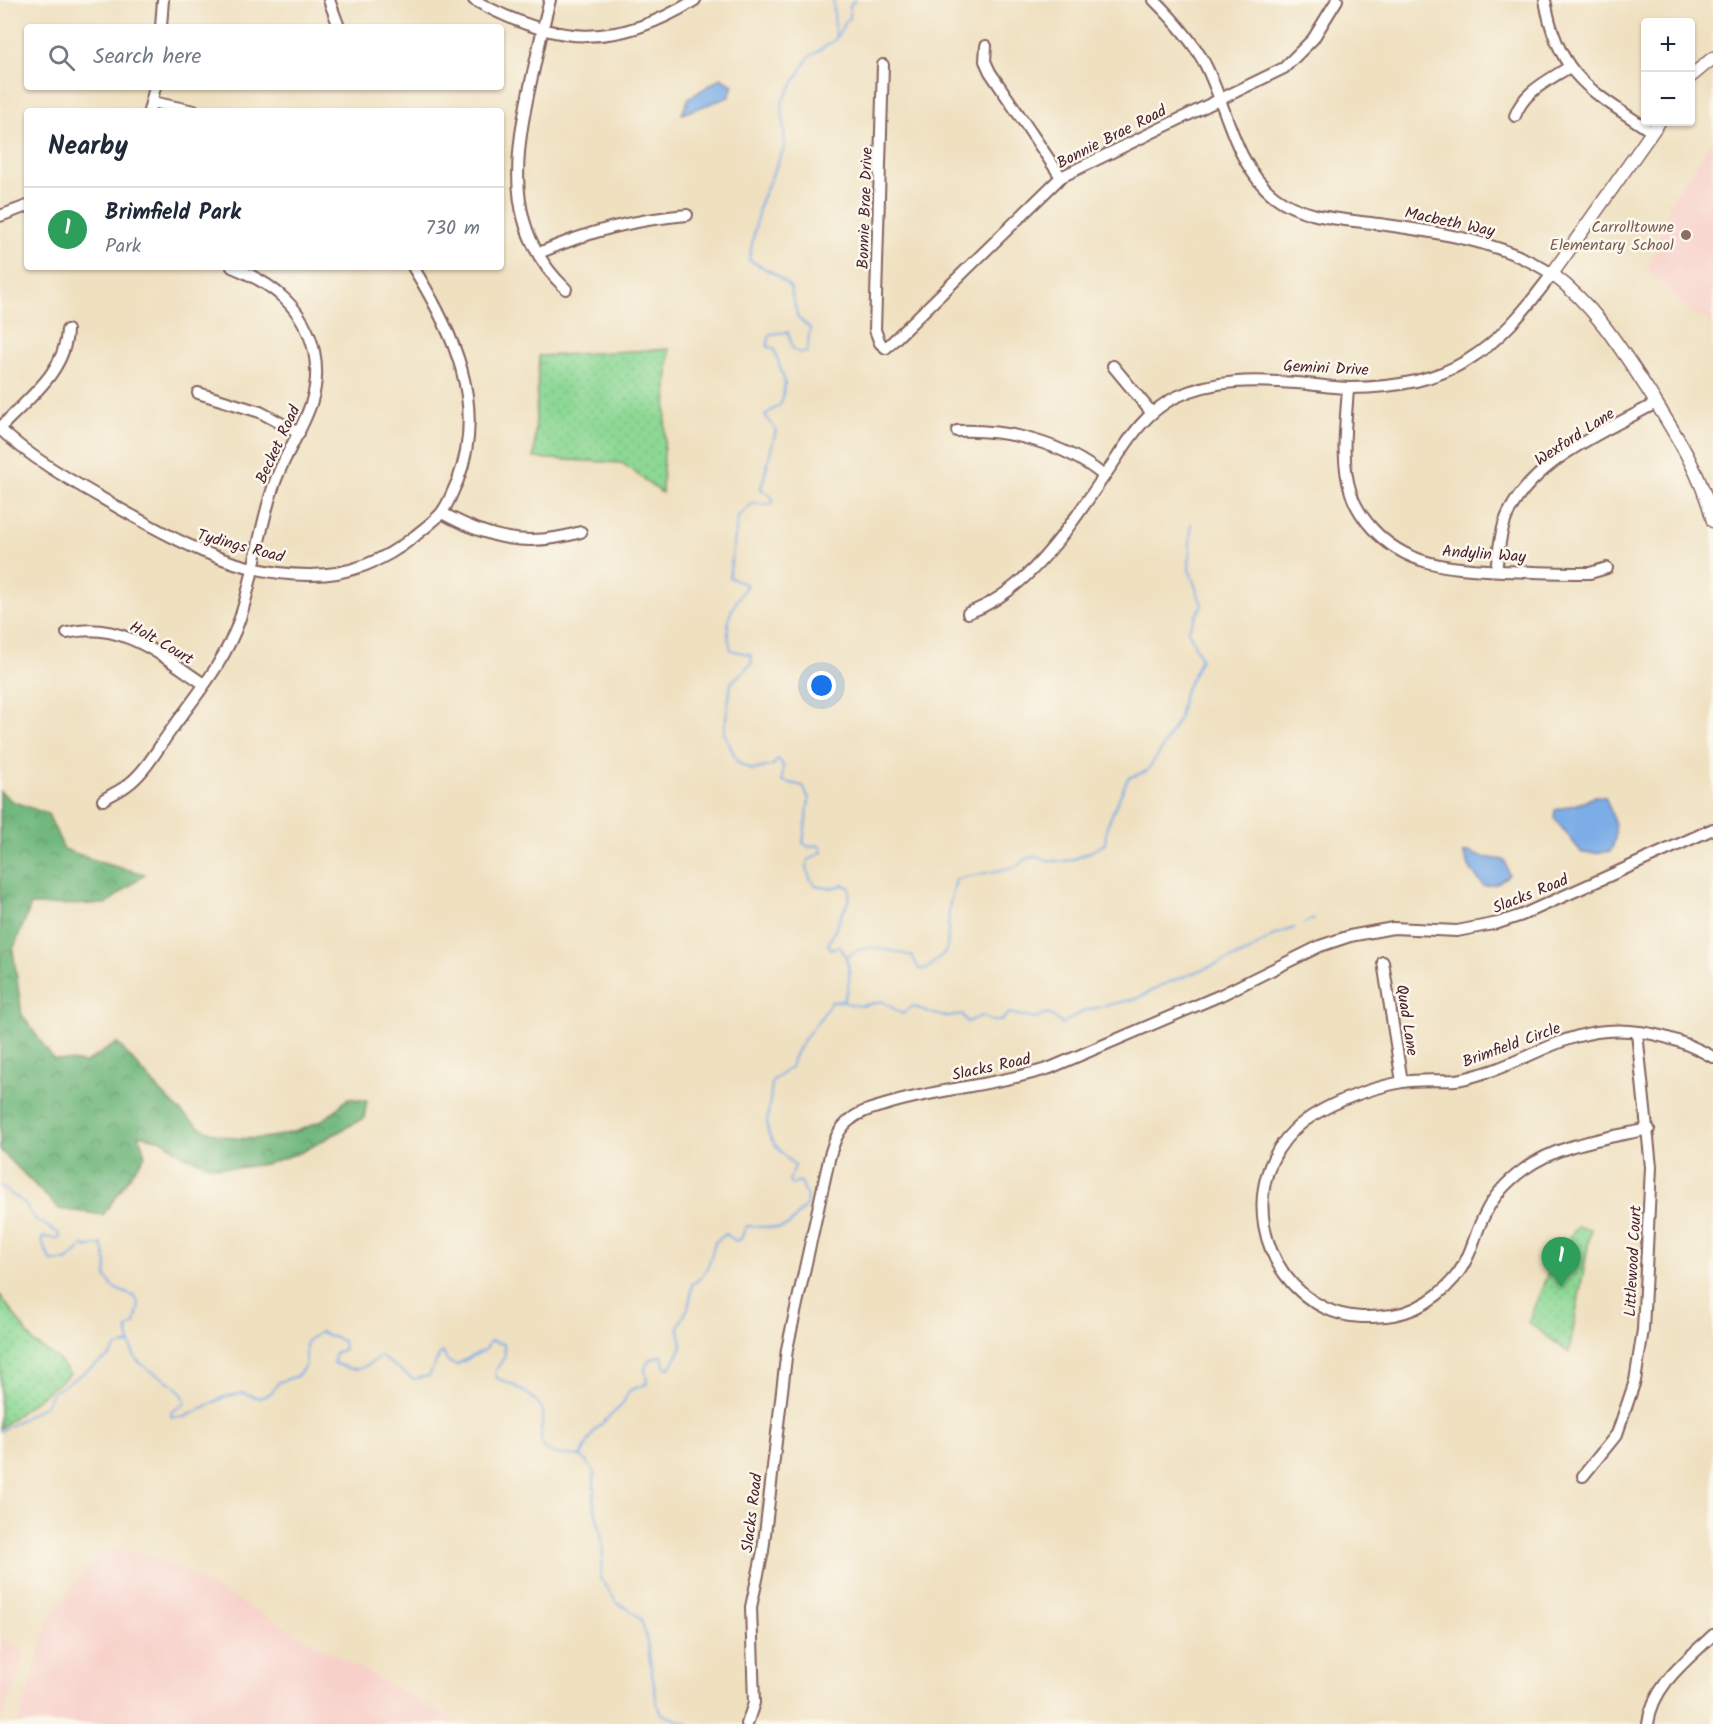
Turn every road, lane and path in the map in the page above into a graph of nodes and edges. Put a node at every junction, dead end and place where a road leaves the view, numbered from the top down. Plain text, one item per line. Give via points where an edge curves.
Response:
1 (163, 0) edge
2 (328, 0) edge
3 (474, 0) edge
4 (550, 0) edge
5 (695, 0) edge
6 (1154, 0) edge
7 (1336, 0) edge
8 (1545, 0) edge
9 (161, 24) edge
10 (338, 24) edge
11 (542, 30) junction
12 (986, 46) dead end
13 (1713, 58) edge
14 (883, 65) dead end
15 (1569, 67) junction
16 (1695, 73) edge
17 (154, 90) edge
18 (1219, 98) junction
19 (150, 107) edge
20 (1515, 116) dead end
21 (1655, 127) edge
22 (1061, 177) junction
23 (24, 207) edge
24 (687, 215) dead end
25 (0, 216) edge
26 (539, 253) junction
27 (238, 270) edge
28 (415, 270) edge
29 (1552, 274) junction
30 (566, 289) dead end
31 (67, 330) dead end
32 (886, 348) joint
33 (1113, 366) dead end
34 (1348, 388) junction
35 (198, 393) dead end
36 (1656, 403) junction
37 (1151, 412) junction
38 (0, 429) edge
39 (957, 430) dead end
40 (299, 433) junction
41 (1104, 476) junction
42 (442, 513) junction
43 (1713, 521) edge
44 (581, 532) dead end
45 (254, 567) junction
46 (1607, 568) dead end
47 (1496, 570) junction
48 (968, 613) dead end
49 (67, 633) dead end
50 (204, 684) junction
51 (103, 800) dead end
52 (1713, 829) edge
53 (1383, 962) dead end
54 (1637, 1033) junction
55 (1713, 1057) edge
56 (1402, 1082) junction
57 (1649, 1129) junction
58 (1583, 1476) dead end
59 (1713, 1635) edge
60 (747, 1724) edge
61 (1648, 1724) edge

1 - 9 street
2 - 10 street
3 - 11 street
4 - 11 street
5 - 11 street via 667,18 623,33 600,36
6 - 18 street, Macbeth Way via 1205,64
7 - 18 street, Bonnie Brae Road via 1313,39 1290,64
8 - 15 street via 1558,48
11 - 26 street via 520,130 516,172 527,230
12 - 22 street via 985,61 990,72
13 - 16 street
14 - 32 street, Bonnie Brae Drive via 875,330
15 - 20 street via 1528,94
15 - 21 street via 1604,99
17 - 19 street
18 - 22 street, Bonnie Brae Road
18 - 29 street, Macbeth Way via 1254,174 1282,202 1318,216 1416,229 1503,249
21 - 29 street, Gemini Drive
22 - 32 street, Bonnie Brae Road
23 - 25 street
24 - 26 street via 607,227
26 - 30 street
27 - 40 street, Becket Road via 280,294 297,312 309,335 316,382 309,414
28 - 42 street, Tydings Road via 452,341 469,397 465,462
29 - 34 street, Gemini Drive via 1511,327 1484,351 1461,364 1433,378
29 - 36 street, Macbeth Way via 1579,295 1605,324
31 - 38 street via 67,345 58,367
33 - 37 street
34 - 37 street, Gemini Drive via 1247,380 1208,385
34 - 47 street, Andylin Way via 1346,468 1350,491 1364,519 1395,549 1419,561 1444,568
35 - 40 street via 260,412
36 - 43 street, Macbeth Way via 1700,478
36 - 47 street, Wexford Lane via 1574,449 1532,481 1508,514
37 - 41 street, Gemini Drive
38 - 45 street, Tydings Road via 64,477 183,545
39 - 41 street via 981,430 1037,441 1064,451
40 - 45 street, Becket Road via 278,473
41 - 48 street, Gemini Drive via 1036,564 992,604
42 - 44 street via 485,535 504,538 546,540
42 - 45 street, Tydings Road via 395,553 352,570 310,576
45 - 50 street, Becket Road via 229,646
46 - 47 street, Andylin Way via 1590,573
49 - 50 street, Holt Court via 83,629 114,632 149,648
50 - 51 street, Becket Road via 142,770
52 - 60 street, Slacks Road via 1522,915 1457,931 1393,928 1350,936 1050,1068 908,1098 864,1111 849,1120 837,1135 830,1155 787,1349 763,1551 751,1607 754,1703
53 - 56 street, Quad Lane
54 - 55 street, Brimfield Circle via 1666,1036
54 - 56 street, Brimfield Circle via 1584,1034 1468,1078
54 - 57 street, Littlewood Court
56 - 57 street, Brimfield Circle via 1360,1095 1303,1123 1280,1147 1266,1174 1262,1222 1272,1254 1298,1290 1324,1308 1346,1315 1399,1314 1441,1291 1461,1270 1491,1202 1524,1169 1560,1151
57 - 58 street, Littlewood Court via 1651,1167 1640,1357 1617,1434
59 - 61 street via 1663,1686 1650,1709

